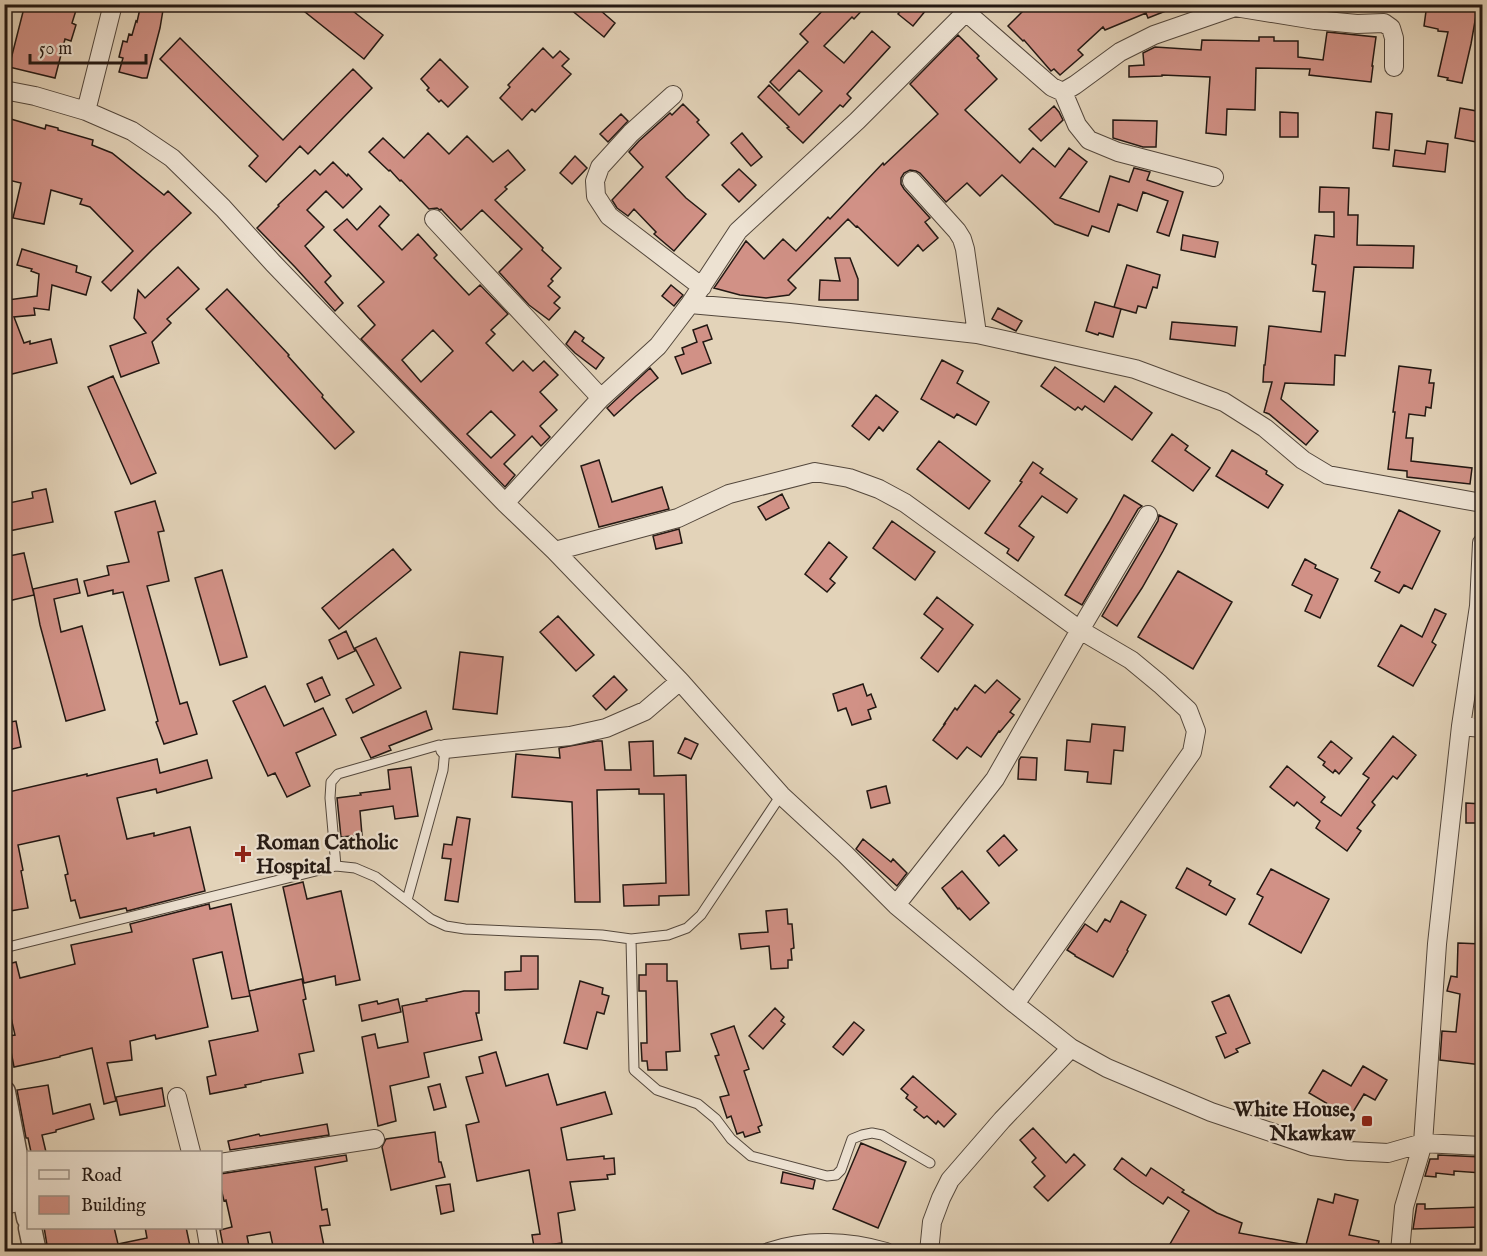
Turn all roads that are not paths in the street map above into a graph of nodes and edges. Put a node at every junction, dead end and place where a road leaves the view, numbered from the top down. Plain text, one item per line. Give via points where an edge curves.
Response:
1 (113, 4) edge
2 (968, 8) edge
3 (1394, 67) dead end
4 (4, 90) edge
5 (1063, 92) junction
6 (673, 95) dead end
7 (87, 111) junction
8 (1214, 177) dead end
9 (912, 181) dead end
10 (434, 219) dead end
11 (702, 286) junction
12 (690, 304) junction
13 (977, 334) junction
14 (601, 398) junction
15 (505, 503) junction
16 (1482, 503) edge
17 (1148, 515) dead end
18 (1482, 543) edge
19 (555, 551) junction
20 (1480, 606) edge
21 (1080, 630) junction
22 (680, 681) junction
23 (1461, 726) junction
24 (1482, 728) edge
25 (445, 749) junction
26 (781, 795) junction
27 (336, 866) junction
28 (407, 900) junction
29 (896, 905) junction
30 (631, 939) junction
31 (4, 948) edge
32 (1015, 1004) junction
33 (1071, 1048) junction
34 (4, 1092) edge
35 (177, 1097) dead end
36 (375, 1139) dead end
37 (1423, 1143) junction
38 (1482, 1146) edge
39 (191, 1151) edge
40 (222, 1163) edge
41 (930, 1163) dead end
42 (22, 1206) edge
43 (30, 1229) edge
44 (206, 1229) edge
45 (35, 1251) edge
46 (210, 1251) edge
47 (769, 1251) edge
48 (886, 1251) edge
49 (929, 1251) edge
50 (1400, 1251) edge

1 - 7 street
2 - 5 street via 1052,87
2 - 11 street via 856,121 738,231
3 - 5 street via 1394,38 1391,28 1384,23 1315,20 1234,7 1145,39
4 - 7 street
5 - 8 street via 1071,114 1089,140 1118,152
6 - 11 street via 600,167 595,181 596,196 609,216
7 - 15 street via 132,131 172,158
9 - 13 street via 962,239
10 - 14 street
11 - 12 street
12 - 13 street
12 - 14 street via 658,346
13 - 16 street via 1134,369 1224,402 1328,475
14 - 15 street
15 - 19 street
17 - 21 street
18 - 20 street
19 - 21 street via 678,518 729,494 815,472 849,478 905,503
19 - 22 street
20 - 23 street
21 - 29 street via 995,779
21 - 32 street via 1131,660 1160,684 1188,710 1196,731 1192,752
22 - 25 street via 645,711 606,728 570,736
22 - 26 street
23 - 24 street
23 - 37 street via 1437,944
25 - 27 lane via 440,745 430,747 338,774 332,782 330,798
25 - 28 lane via 443,770
26 - 29 street
26 - 30 lane via 701,915 687,928
27 - 28 lane via 355,868 376,877
27 - 31 lane
28 - 30 lane via 446,926
29 - 32 street
30 - 41 lane via 634,1070 657,1090 698,1104 751,1156 836,1175 852,1139 872,1133
32 - 33 street
33 - 37 street via 1107,1068 1211,1112 1312,1146 1388,1153
33 - 49 street via 950,1180 932,1222
34 - 42 street
35 - 39 street
36 - 40 street
37 - 38 street
37 - 50 street via 1404,1207
43 - 45 street
44 - 46 street
47 - 48 street via 812,1243

